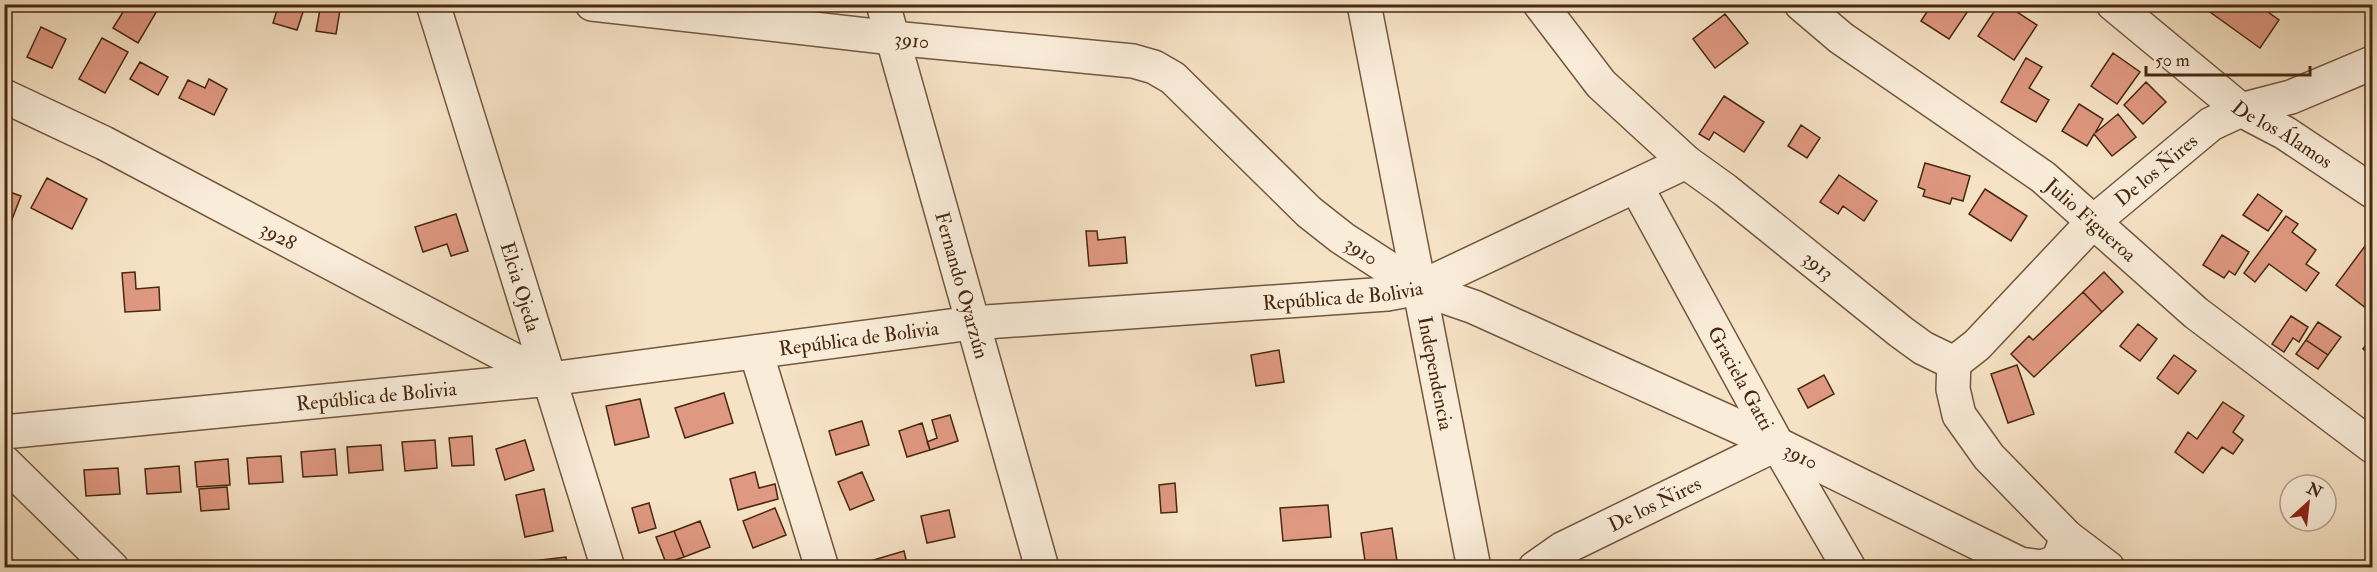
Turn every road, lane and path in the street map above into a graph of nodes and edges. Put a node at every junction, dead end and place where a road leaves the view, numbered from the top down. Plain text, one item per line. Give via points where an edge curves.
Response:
1 (433, 4) edge
2 (592, 4) edge
3 (884, 4) edge
4 (1540, 4) edge
5 (1801, 4) edge
6 (2113, 4) edge
7 (1366, 8) edge
8 (893, 38) junction
9 (2373, 63) edge
10 (4, 96) edge
11 (2241, 110) junction
12 (1686, 162) junction
13 (1636, 186) junction
14 (2373, 191) edge
15 (2092, 223) junction
16 (1419, 288) junction
17 (972, 322) junction
18 (756, 352) junction
19 (1954, 363) junction
20 (550, 379) junction
21 (4, 432) edge
22 (1777, 444) junction
23 (2373, 446) edge
24 (4, 462) edge
25 (2067, 537) junction
26 (112, 567) edge
27 (608, 567) edge
28 (822, 567) edge
29 (1042, 567) edge
30 (1474, 567) edge
31 (1535, 567) edge
32 (1849, 567) edge
33 (2108, 567) edge

1 - 20 street, Elcia Ojeda
2 - 8 street, 3910
3 - 8 street, Fernando Oyarzún
4 - 12 street via 1601,84
5 - 15 street, Julio Figueroa via 1841,38 2043,177
6 - 11 street, De los Álamos
7 - 16 street, Independencia
8 - 16 street, 3910 via 1133,61 1154,67 1173,78 1309,212
8 - 17 street, Fernando Oyarzún
9 - 11 street, De los Ñires via 2291,97
10 - 20 street, 3928 via 104,143
11 - 14 street, De los Álamos via 2285,133
11 - 15 street, De los Ñires via 2211,124
12 - 13 street, República de Bolivia
12 - 19 street, 3913 via 1901,332
13 - 16 street, República de Bolivia
13 - 22 street, Graciela Gatti
15 - 19 street, De los Ñires via 1977,345
15 - 23 street, Julio Figueroa via 2196,313
16 - 17 street, República de Bolivia via 1387,294
16 - 22 street, 3910 via 1474,308
16 - 30 street, Independencia
17 - 18 street, República de Bolivia
17 - 29 street, Fernando Oyarzún
18 - 20 street, República de Bolivia
18 - 28 street
19 - 25 street via 1953,389 1959,415 1989,457
20 - 21 street, República de Bolivia
20 - 27 street, Elcia Ojeda
22 - 25 street, 3910 via 2020,564 2042,567 2058,561
22 - 31 street, De los Ñires via 1562,549
22 - 32 street, Graciela Gatti
24 - 26 street
25 - 33 street

